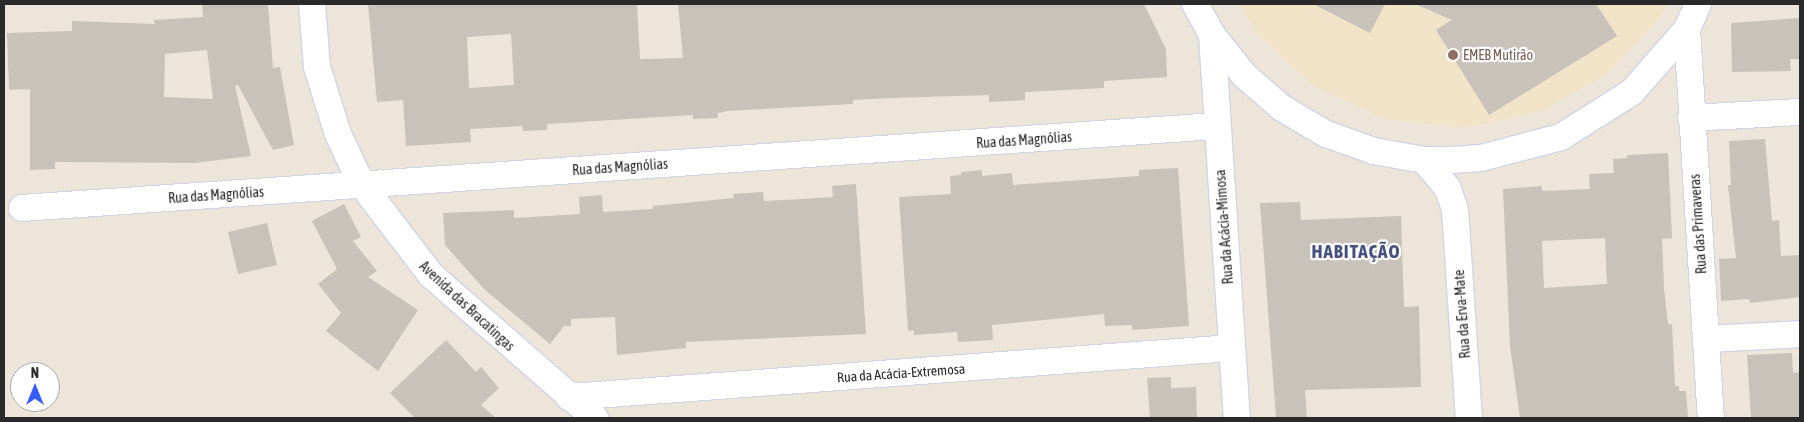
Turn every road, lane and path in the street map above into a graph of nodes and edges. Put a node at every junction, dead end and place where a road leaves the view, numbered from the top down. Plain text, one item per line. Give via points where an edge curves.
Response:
1 (312, 4) edge
2 (1195, 4) edge
3 (1698, 4) edge
4 (1687, 29) junction
5 (1212, 35) junction
6 (1800, 112) edge
7 (1691, 118) junction
8 (1218, 126) junction
9 (1481, 158) junction
10 (1424, 160) junction
11 (362, 185) junction
12 (22, 208) dead end
13 (1455, 209) junction
14 (1800, 334) edge
15 (1706, 339) junction
16 (1232, 348) junction
17 (570, 397) junction
18 (595, 418) edge
19 (1237, 418) edge
20 (1469, 418) edge
21 (1711, 418) edge

1 - 11 street, Avenida das Bracatingas via 318,67 338,134
2 - 5 street
3 - 4 street
4 - 7 street, Rua das Primaveras
4 - 9 street via 1632,92 1569,132
5 - 8 street, Rua da Acácia-Mimosa
5 - 10 street via 1244,75 1290,112 1326,134 1374,151
6 - 7 street
7 - 15 street, Rua das Primaveras
8 - 11 street, Rua das Magnólias
8 - 16 street, Rua da Acácia-Mimosa
9 - 10 street
9 - 13 street, Rua da Erva-Mate via 1462,186
10 - 13 street, Rua da Erva-Mate via 1446,186
11 - 12 street, Rua das Magnólias
11 - 17 street, Avenida das Bracatingas via 430,275
13 - 20 street, Rua da Erva-Mate
14 - 15 street
15 - 21 street, Rua das Primaveras
16 - 17 street, Rua da Acácia-Extremosa
16 - 19 street, Rua da Acácia-Mimosa
17 - 18 street, Avenida das Bracatingas

